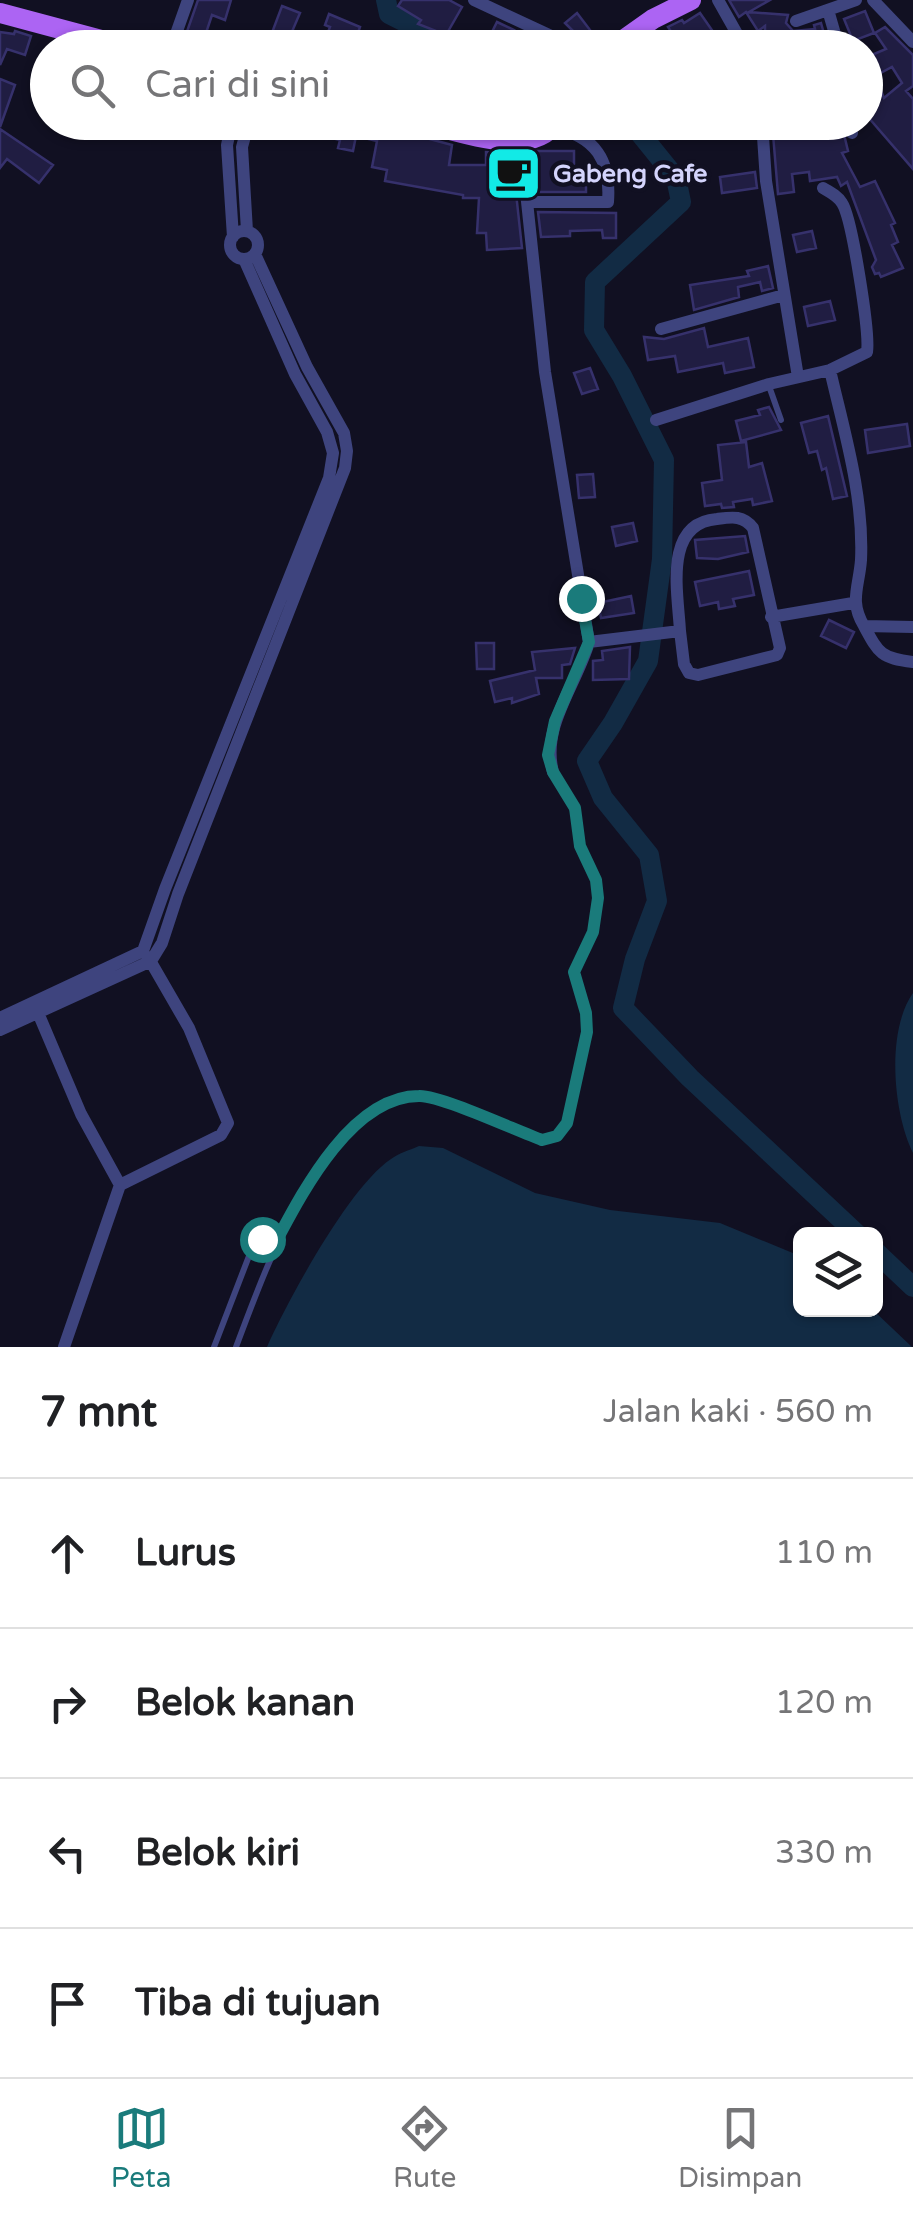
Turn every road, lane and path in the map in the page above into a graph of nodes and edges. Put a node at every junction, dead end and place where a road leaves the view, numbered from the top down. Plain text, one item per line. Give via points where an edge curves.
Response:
1 (188, 0) edge
2 (474, 0) edge
3 (691, 0) edge
4 (718, 0) edge
5 (856, 0) edge
6 (873, 0) edge
7 (828, 10) junction
8 (0, 13) edge
9 (796, 21) dead end
10 (64, 30) edge
11 (177, 30) edge
12 (539, 30) edge
13 (637, 30) edge
14 (735, 30) edge
15 (834, 30) edge
16 (913, 42) edge
17 (228, 140) edge
18 (244, 140) edge
19 (509, 140) edge
20 (530, 140) edge
21 (585, 140) edge
22 (763, 140) edge
23 (527, 142) junction
24 (824, 188) dead end
25 (527, 202) junction
26 (240, 234) junction
27 (250, 256) junction
28 (784, 295) junction
29 (661, 329) dead end
30 (830, 370) junction
31 (798, 377) junction
32 (769, 384) junction
33 (656, 420) dead end
34 (780, 420) dead end
35 (854, 603) junction
36 (772, 617) junction
37 (864, 626) junction
38 (913, 628) edge
39 (680, 632) junction
40 (589, 642) junction
41 (913, 662) edge
42 (553, 772) joint
43 (147, 956) junction
44 (36, 1007) junction
45 (0, 1018) edge
46 (0, 1030) edge
47 (120, 1185) junction
48 (278, 1238) junction
49 (64, 1347) edge
50 (214, 1347) edge
51 (236, 1347) edge

1 - 11 street
2 - 12 street
3 - 13 main road
4 - 14 street
5 - 7 street
6 - 16 street
7 - 9 street
7 - 15 street
8 - 10 main road
17 - 26 street
18 - 26 street
19 - 23 main road
20 - 23 main road
21 - 25 street via 610,176 608,202
22 - 28 street
23 - 25 street
24 - 30 street via 842,202 850,220 869,346 862,357
25 - 40 street
26 - 27 street via 257,240
26 - 27 street via 232,251
27 - 43 street via 301,371 344,433 345,468 171,891 162,943
28 - 29 street
28 - 31 street
30 - 31 street
30 - 35 street via 859,508
31 - 32 street
32 - 33 street
32 - 34 lane
35 - 36 street
35 - 37 street
36 - 39 street via 778,655 698,675 684,664
36 - 39 street via 750,522 710,519 681,542
37 - 38 street
37 - 41 street via 876,650
39 - 40 street
40 - 42 street via 550,738
42 - 48 lane via 575,808 598,898 593,932 574,972 587,1032 567,1123 557,1136 542,1140 422,1095 384,1106 329,1154
43 - 44 street
43 - 47 street via 189,1028 228,1123 221,1136
44 - 45 street
44 - 46 street
44 - 47 street
47 - 49 street
48 - 50 lane via 254,1243
48 - 51 lane

